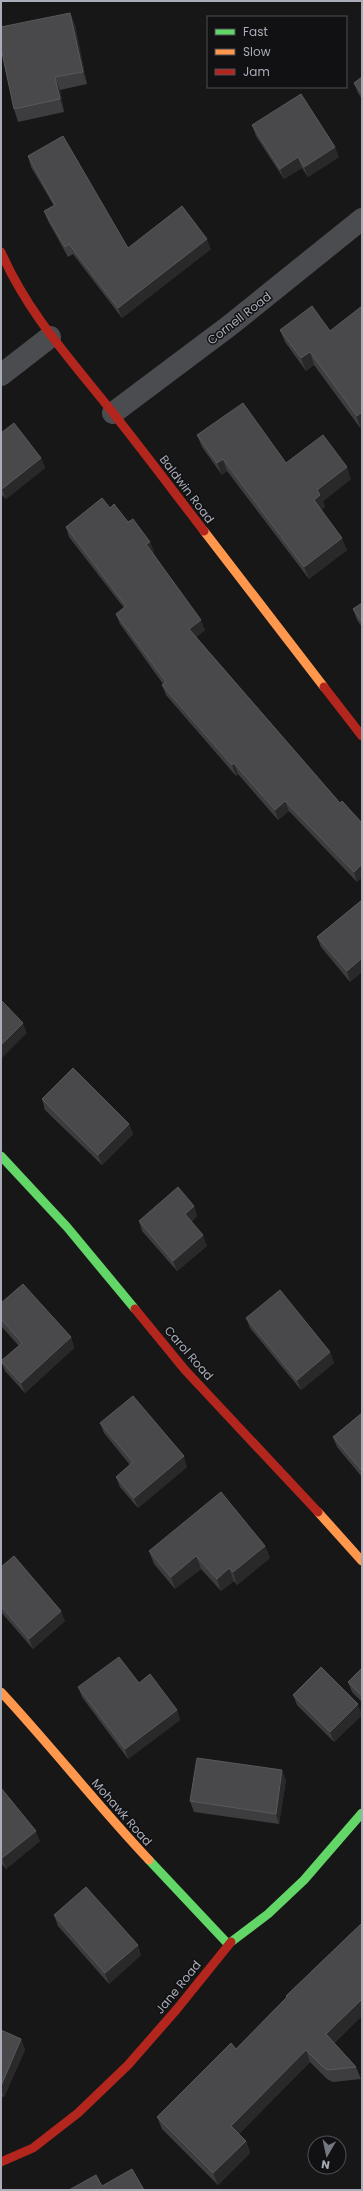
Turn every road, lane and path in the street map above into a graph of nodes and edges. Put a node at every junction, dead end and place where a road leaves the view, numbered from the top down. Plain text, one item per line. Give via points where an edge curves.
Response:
1 (362, 219) edge
2 (1, 252) edge
3 (50, 337) junction
4 (1, 375) edge
5 (113, 413) junction
6 (362, 736) edge
7 (1, 1156) edge
8 (362, 1561) edge
9 (1, 1692) edge
10 (362, 1813) edge
11 (228, 1944) junction
12 (1, 2162) edge

1 - 5 street, Cornell Road via 229,326
2 - 3 street, Baldwin Road via 10,273
3 - 4 street
3 - 5 street, Baldwin Road
5 - 6 street, Baldwin Road
7 - 8 street, Carol Road via 67,1227 185,1370 277,1466
9 - 11 street, Mohawk Road via 103,1811
10 - 11 street, Jane Road via 304,1880 268,1914
11 - 12 street, Jane Road via 177,2009 128,2065 78,2114 33,2148

